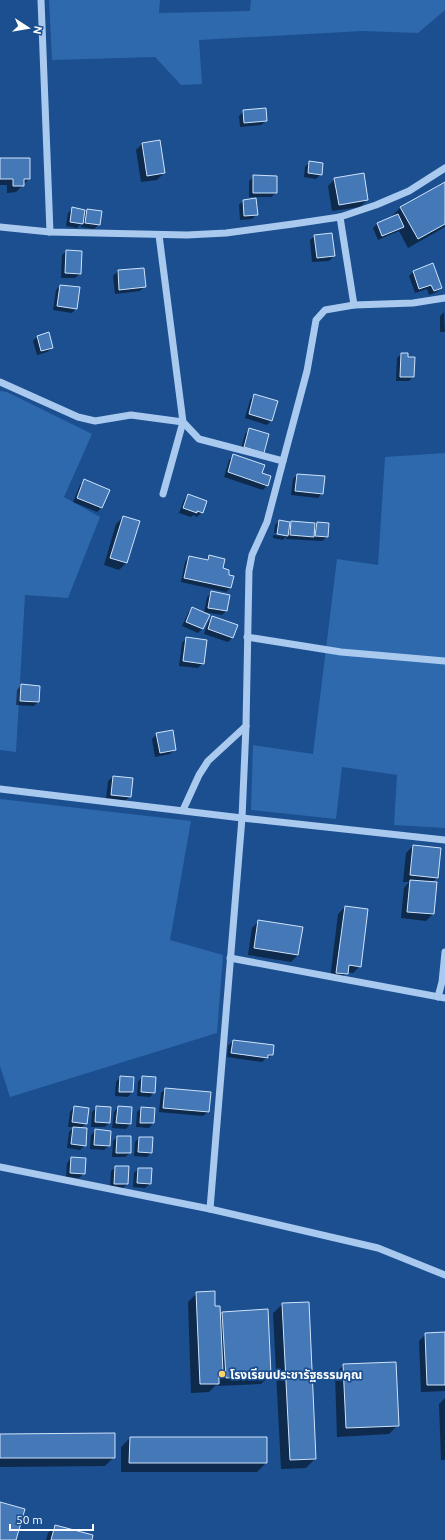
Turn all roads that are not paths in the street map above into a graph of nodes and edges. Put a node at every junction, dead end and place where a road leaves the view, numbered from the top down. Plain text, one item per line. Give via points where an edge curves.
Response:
1 (41, 0) edge
2 (445, 168) edge
3 (340, 217) junction
4 (0, 227) edge
5 (50, 232) junction
6 (159, 235) junction
7 (445, 298) edge
8 (354, 305) junction
9 (0, 382) edge
10 (183, 422) junction
11 (283, 461) junction
12 (163, 494) dead end
13 (247, 637) junction
14 (445, 662) edge
15 (246, 726) junction
16 (0, 789) edge
17 (183, 810) junction
18 (242, 818) junction
19 (445, 840) edge
20 (445, 952) edge
21 (230, 958) junction
22 (442, 997) edge
23 (0, 1168) edge
24 (210, 1209) junction
25 (445, 1275) edge

1 - 5 street
2 - 3 street via 409,191
3 - 6 street via 226,233
3 - 8 street
4 - 5 street
5 - 6 street
6 - 10 street
7 - 8 street via 413,303
8 - 11 street via 325,310 316,320 307,372
9 - 10 street via 78,417 95,421 132,415
10 - 11 street via 199,439
10 - 12 street
11 - 13 street via 267,522 252,555 249,571
13 - 14 street via 341,652
13 - 15 street
15 - 17 street via 208,761
15 - 18 street
16 - 17 street
17 - 18 street
18 - 19 street
18 - 21 street
20 - 22 street
21 - 22 street
21 - 24 street
23 - 24 street
24 - 25 street via 378,1248

